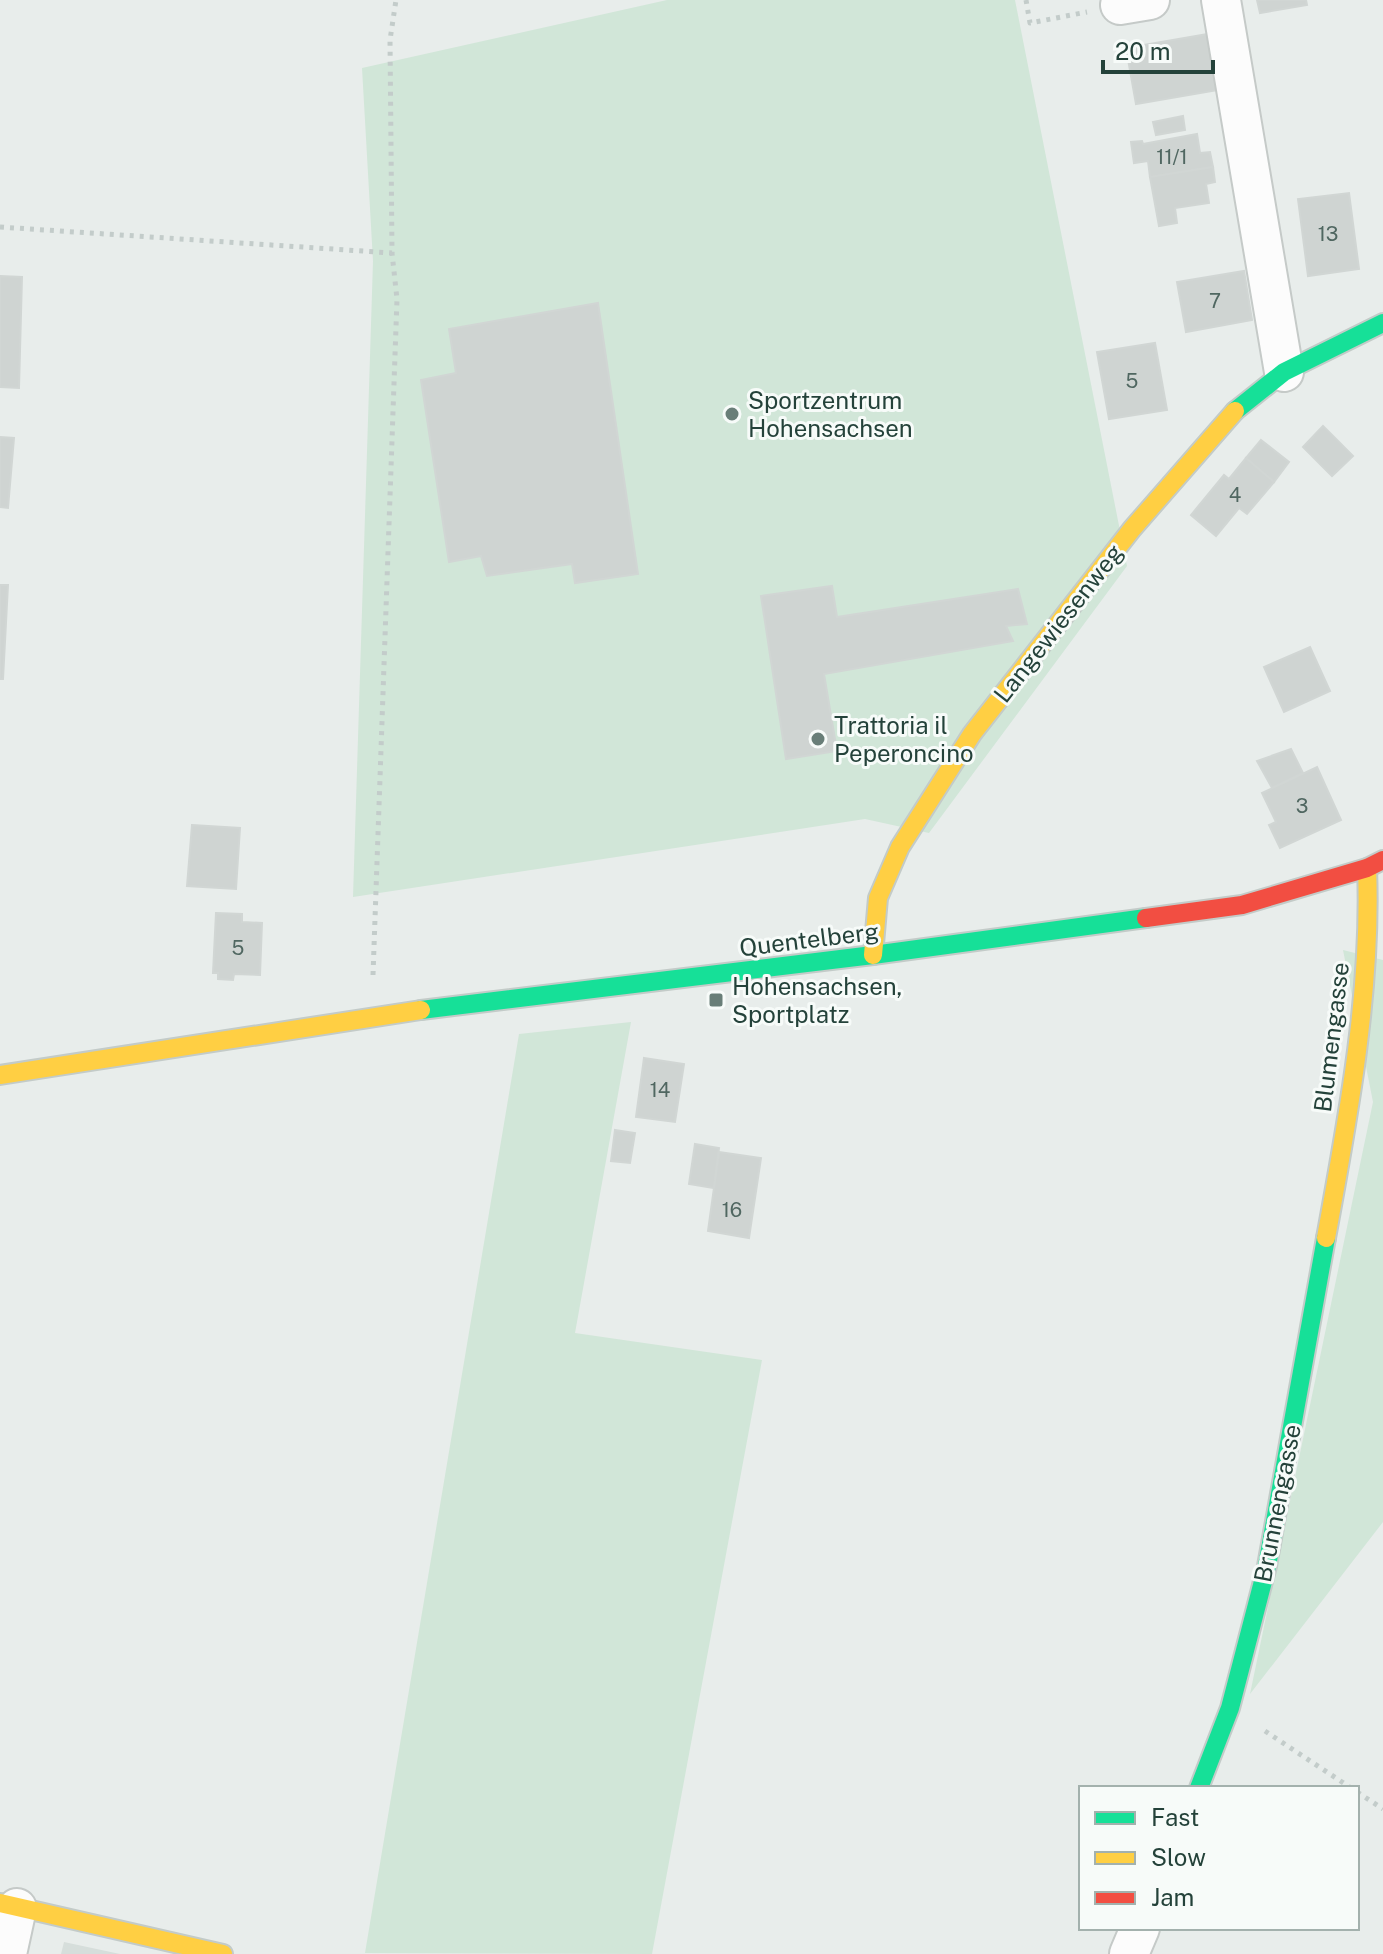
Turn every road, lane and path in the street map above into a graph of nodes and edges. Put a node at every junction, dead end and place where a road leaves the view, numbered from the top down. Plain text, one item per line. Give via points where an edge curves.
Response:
1 (396, 0) edge
2 (1026, 0) edge
3 (1221, 0) edge
4 (1135, 3) edge
5 (0, 227) edge
6 (392, 253) junction
7 (1383, 323) edge
8 (1284, 372) junction
9 (1375, 864) edge
10 (873, 955) junction
11 (372, 1016) junction
12 (1371, 1036) edge
13 (0, 1075) edge
14 (1331, 1211) joint
15 (1230, 1708) junction
16 (1200, 1786) edge
17 (1348, 1786) edge
18 (1359, 1793) edge
19 (1383, 1809) edge
20 (9, 1905) edge
21 (1139, 1930) edge
22 (7, 1954) edge
23 (223, 1954) edge
24 (1129, 1954) edge

1 - 6 path via 390,40
2 - 4 path via 1030,23
3 - 8 street
5 - 6 path
6 - 11 path via 397,299
7 - 8 street, Langewiesenweg
8 - 10 street, Langewiesenweg via 1227,417 972,734 900,847 878,898
9 - 10 street, Quentelberg via 1242,905
9 - 12 street, Blumengasse via 1369,918
10 - 11 street, Quentelberg
11 - 13 street, Quentelberg
12 - 14 street, Blumengasse
14 - 15 street, Brunnengasse via 1267,1566
15 - 16 street, Brunnengasse
15 - 17 path
18 - 19 path
20 - 22 street
20 - 23 street
21 - 24 street

